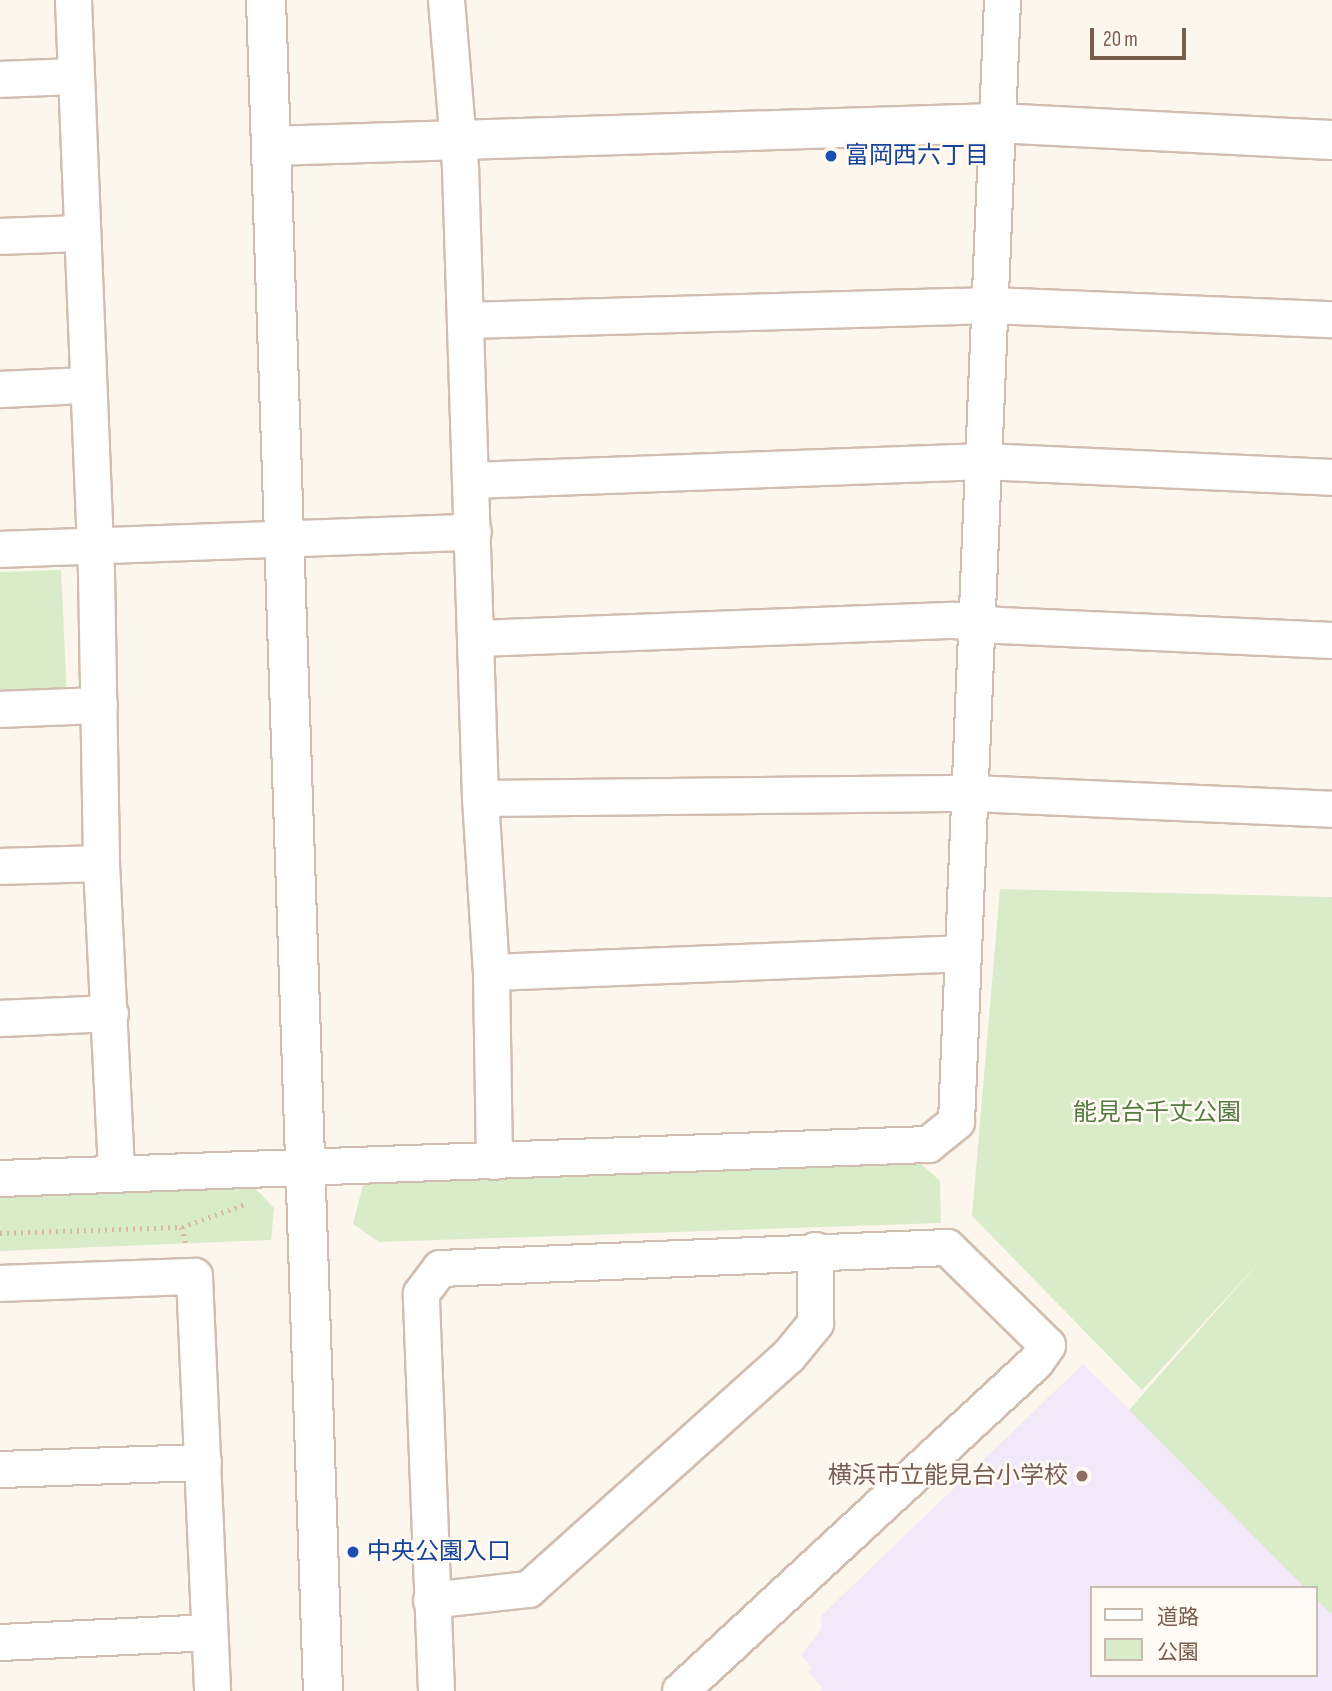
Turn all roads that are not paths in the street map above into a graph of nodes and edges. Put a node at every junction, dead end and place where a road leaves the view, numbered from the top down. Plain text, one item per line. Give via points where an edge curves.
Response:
1 (73, 0) edge
2 (266, 0) edge
3 (446, 0) edge
4 (1002, 0) edge
5 (76, 76) junction
6 (0, 79) edge
7 (996, 123) junction
8 (1332, 140) edge
9 (457, 141) junction
10 (271, 146) junction
11 (82, 233) junction
12 (0, 236) edge
13 (991, 305) junction
14 (1332, 319) edge
15 (466, 320) junction
16 (86, 385) junction
17 (0, 389) edge
18 (982, 461) junction
19 (1332, 477) edge
20 (471, 480) junction
21 (472, 532) junction
22 (284, 539) junction
23 (95, 546) junction
24 (0, 550) edge
25 (977, 623) junction
26 (478, 638) junction
27 (1332, 640) edge
28 (99, 705) junction
29 (0, 709) edge
30 (971, 793) junction
31 (481, 798) junction
32 (1332, 809) edge
33 (101, 863) junction
34 (0, 866) edge
35 (961, 953) junction
36 (491, 972) junction
37 (110, 1013) junction
38 (0, 1018) edge
39 (495, 1161) junction
40 (304, 1167) junction
41 (116, 1174) junction
42 (0, 1178) edge
43 (815, 1250) junction
44 (0, 1283) edge
45 (203, 1462) junction
46 (0, 1469) edge
47 (431, 1601) junction
48 (209, 1632) junction
49 (0, 1642) edge
50 (212, 1691) edge
51 (323, 1691) edge
52 (436, 1691) edge
53 (680, 1691) edge

1 - 5 street
2 - 10 street
3 - 9 street
4 - 7 street
5 - 6 street
5 - 11 street
7 - 8 street
7 - 9 street
7 - 13 street
9 - 10 street
9 - 15 street
10 - 22 street
11 - 12 street
11 - 16 street
13 - 14 street
13 - 15 street
13 - 18 street
15 - 20 street
16 - 17 street
16 - 23 street
18 - 19 street
18 - 20 street
18 - 25 street
20 - 21 street
21 - 22 street
21 - 26 street
22 - 23 street
22 - 40 street
23 - 24 street
23 - 28 street
25 - 26 street via 954,620
25 - 27 street
25 - 30 street
26 - 31 street
28 - 29 street
28 - 33 street
30 - 31 street
30 - 32 street
30 - 35 street
31 - 36 street
33 - 34 street
33 - 37 street
35 - 36 street
35 - 39 street via 956,1121 928,1144
36 - 39 street
37 - 38 street
37 - 41 street
39 - 40 street
40 - 41 street
40 - 51 street
41 - 42 street
43 - 47 street via 815,1323 788,1356 528,1588
43 - 47 street via 440,1268 421,1293
43 - 53 street via 947,1247 1047,1345 1035,1362
44 - 45 street via 194,1276
45 - 46 street
45 - 48 street
47 - 52 street
48 - 49 street
48 - 50 street

